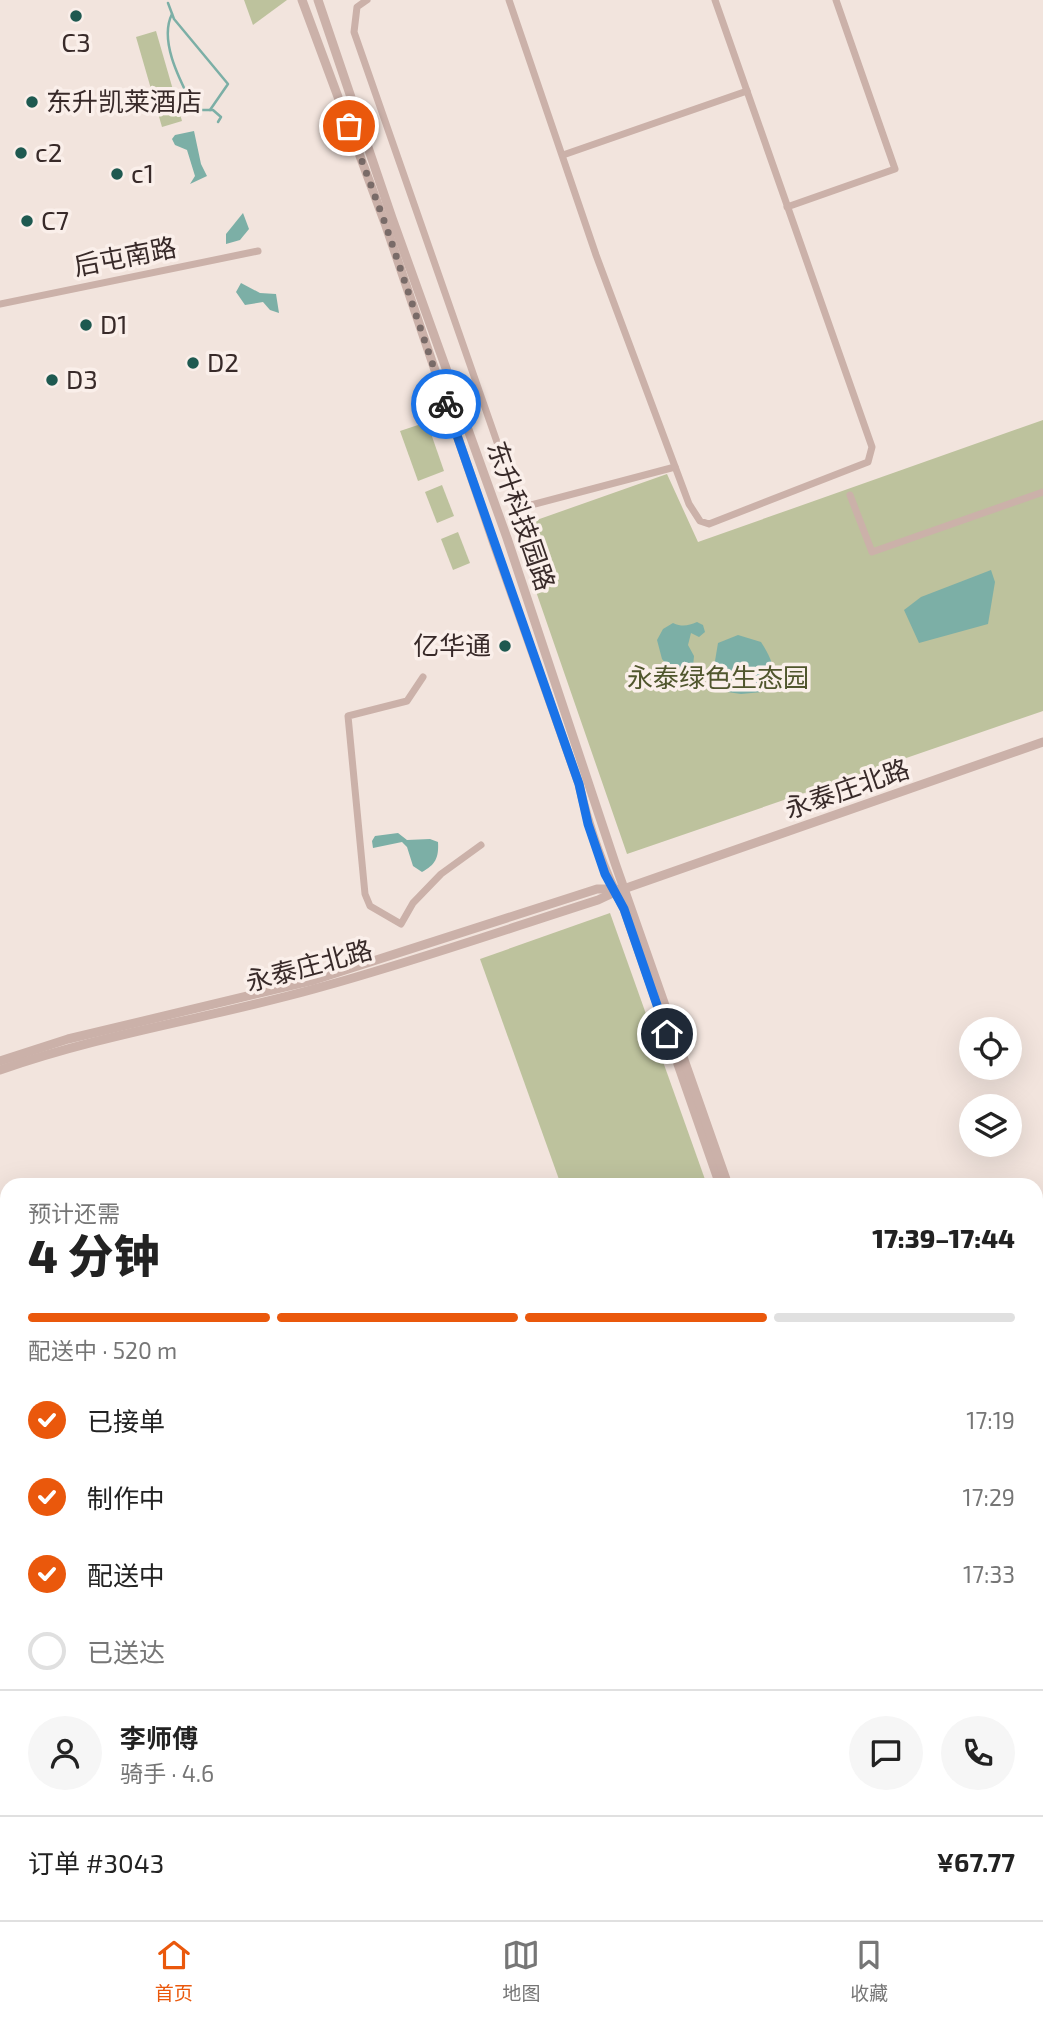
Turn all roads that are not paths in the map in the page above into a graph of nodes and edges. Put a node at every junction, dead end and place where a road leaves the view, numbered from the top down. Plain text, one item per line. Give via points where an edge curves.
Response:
1 (302, 0) edge
2 (318, 0) edge
3 (367, 0) edge
4 (509, 0) edge
5 (715, 0) edge
6 (836, 0) edge
7 (747, 91) junction
8 (563, 155) junction
9 (787, 207) junction
10 (258, 251) dead end
11 (0, 304) edge
12 (675, 467) junction
13 (1043, 492) edge
14 (850, 495) dead end
15 (423, 677) dead end
16 (1043, 742) edge
17 (481, 845) dead end
18 (625, 888) junction
19 (614, 890) junction
20 (0, 1061) edge
21 (0, 1070) edge
22 (718, 1178) edge
23 (726, 1178) edge

1 - 19 street, 东升科技园路 via 386,226
2 - 18 street, 东升科技园路
3 - 12 street via 356,7 354,32 520,508
4 - 8 street
5 - 7 street
6 - 9 street via 895,169
7 - 8 street
7 - 9 street
8 - 12 street
9 - 12 street via 872,446 868,463 709,524 694,515
10 - 11 street, 后屯南路
13 - 14 street via 872,552
15 - 17 street via 407,701 348,716 365,894 370,906 401,924 413,903 441,874
16 - 18 street, 永泰庄北路
18 - 19 street, 永泰庄北路
18 - 23 street, 东升科技园路
19 - 20 street, 永泰庄北路 via 597,889 314,980 68,1039
19 - 21 street, 永泰庄北路 via 598,900 314,989 49,1053
19 - 22 street, 东升科技园路

